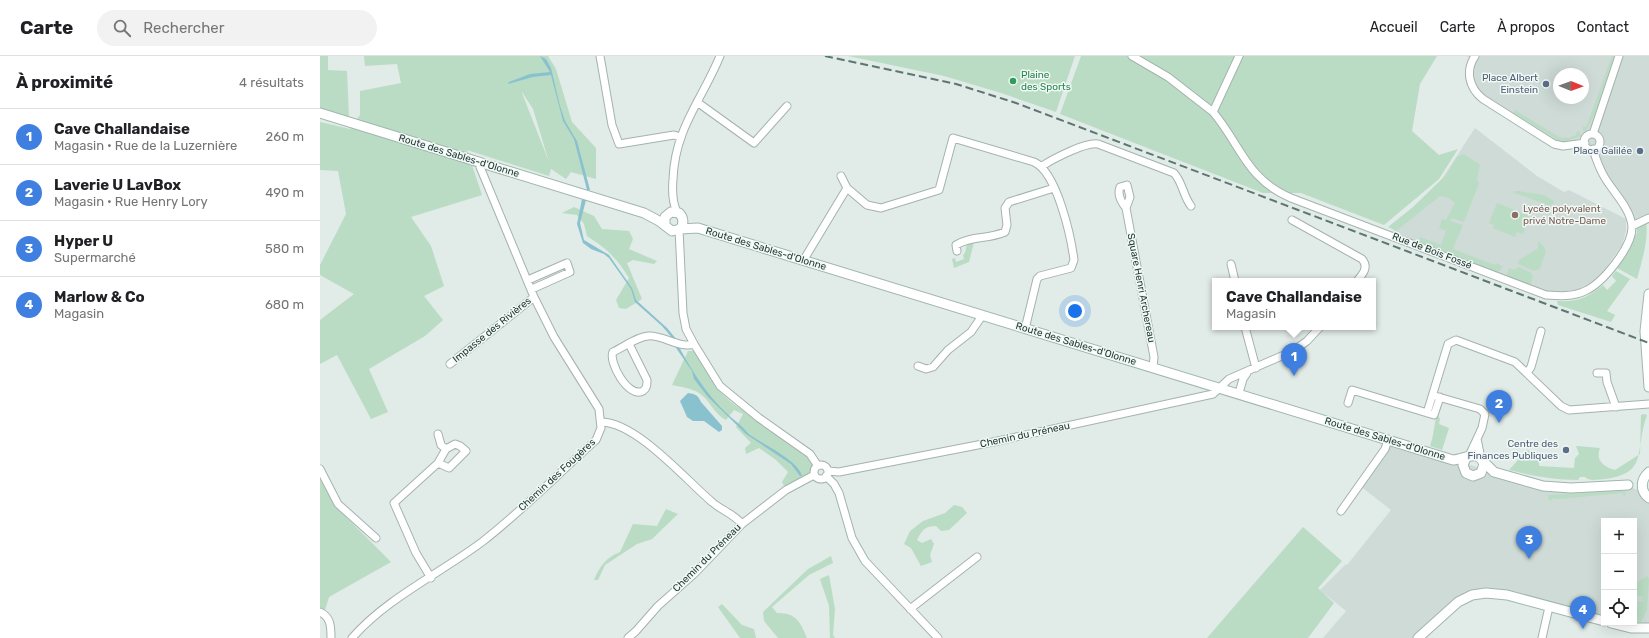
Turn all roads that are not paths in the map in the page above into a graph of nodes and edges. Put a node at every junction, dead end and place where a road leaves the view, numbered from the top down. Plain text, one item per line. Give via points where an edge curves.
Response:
1 (600, 56) edge
2 (720, 56) edge
3 (1132, 56) edge
4 (1239, 56) edge
5 (1475, 56) edge
6 (1619, 56) edge
7 (696, 102) junction
8 (787, 106) dead end
9 (1213, 112) junction
10 (320, 113) edge
11 (1593, 134) junction
12 (680, 137) junction
13 (1585, 142) junction
14 (1593, 149) junction
15 (481, 163) junction
16 (1042, 166) junction
17 (841, 176) dead end
18 (847, 188) junction
19 (1054, 188) junction
20 (1191, 206) dead end
21 (1126, 208) dead end
22 (644, 213) junction
23 (674, 215) junction
24 (1649, 218) edge
25 (1292, 220) dead end
26 (1632, 226) junction
27 (674, 228) junction
28 (698, 228) junction
29 (958, 251) dead end
30 (803, 261) junction
31 (1231, 264) dead end
32 (1234, 278) edge
33 (1359, 278) edge
34 (528, 280) junction
35 (532, 289) junction
36 (1649, 294) edge
37 (534, 297) junction
38 (982, 316) junction
39 (1025, 329) junction
40 (1247, 330) edge
41 (1317, 330) edge
42 (1541, 331) dead end
43 (629, 344) junction
44 (694, 344) junction
45 (450, 364) dead end
46 (918, 366) dead end
47 (1153, 368) junction
48 (1256, 368) junction
49 (1247, 372) junction
50 (1527, 373) junction
51 (1597, 373) dead end
52 (1649, 387) edge
53 (1220, 388) junction
54 (1239, 393) junction
55 (1436, 396) junction
56 (1348, 403) dead end
57 (1649, 404) edge
58 (1616, 407) junction
59 (602, 422) junction
60 (438, 434) dead end
61 (1477, 438) junction
62 (1388, 440) junction
63 (446, 448) junction
64 (1467, 457) junction
65 (1453, 460) junction
66 (1482, 460) junction
67 (438, 462) junction
68 (818, 466) junction
69 (320, 469) edge
70 (1464, 470) junction
71 (1494, 472) junction
72 (814, 474) junction
73 (827, 474) junction
74 (1479, 475) junction
75 (1646, 476) edge
76 (1628, 485) junction
77 (1646, 495) edge
78 (1341, 511) dead end
79 (742, 524) junction
80 (376, 538) dead end
81 (977, 557) dead end
82 (431, 578) junction
83 (1549, 607) junction
84 (910, 609) junction
85 (320, 612) edge
86 (1601, 621) edge
87 (1623, 626) edge
88 (1649, 628) edge
89 (331, 638) edge
90 (352, 638) edge
91 (628, 638) edge
92 (938, 638) edge
93 (1418, 638) edge
94 (1542, 638) edge

1 - 12 street via 612,125 619,144 674,135
2 - 7 street
3 - 9 street, Rue de Bois Fossé via 1168,77
4 - 9 street
5 - 13 street via 1470,66 1469,78 1474,90 1483,99 1554,144 1563,146
6 - 11 street
7 - 8 street via 754,143
7 - 12 street
9 - 26 street, Rue de Bois Fossé via 1249,166 1264,182 1280,193 1546,295 1565,297 1585,291 1600,281 1612,268 1630,240
10 - 15 main road, Route des Sables-d'Olonne
11 - 13 street via 1586,138
11 - 14 street via 1600,142 1599,146
12 - 23 street via 673,166
13 - 14 street via 1588,149
14 - 26 street via 1604,176 1628,212
15 - 22 main road, Route des Sables-d'Olonne
15 - 34 street via 480,167 495,205
16 - 18 street via 953,138 939,190 881,208 867,205
16 - 19 street
16 - 20 street via 1082,147 1098,144 1174,173 1180,180 1186,200
17 - 18 street
18 - 30 street
19 - 29 street via 1009,202 1004,208 1008,225 1004,232 988,238 967,239 956,246
19 - 39 street via 1063,205 1074,260 1071,268 1037,279
21 - 47 street, Square Henri Archereau via 1154,357
22 - 23 main road, Route des Sables-d'Olonne
22 - 27 main road, Route des Sables-d'Olonne
23 - 27 main road
23 - 27 main road via 683,224
23 - 28 main road, Route des Sables-d'Olonne
24 - 26 street
25 - 33 street via 1362,259 1366,269
27 - 28 main road, Route des Sables-d'Olonne
27 - 44 street via 678,246 684,321
28 - 30 main road, Route des Sables-d'Olonne
30 - 38 main road, Route des Sables-d'Olonne
31 - 32 street
34 - 35 street
34 - 35 street via 567,263 570,272
35 - 37 street
36 - 52 main road via 1644,331
37 - 45 street, Impasse des Rivières
37 - 59 street via 554,337 595,402
38 - 39 main road, Route des Sables-d'Olonne
38 - 46 street via 971,332 948,350 933,367 926,369
39 - 47 main road, Route des Sables-d'Olonne
40 - 48 street
41 - 48 street, Chemin du Préneau via 1293,351
42 - 50 street
43 - 43 street via 613,352 612,356 626,385 632,391 638,392 644,390 647,380
43 - 44 street via 648,336 656,336 671,342
44 - 68 street via 720,386 759,418 810,454
47 - 53 main road, Route des Sables-d'Olonne
48 - 49 street, Chemin du Préneau
49 - 53 street, Chemin du Préneau via 1230,379
49 - 54 street
50 - 55 street via 1515,362 1460,341 1450,342
50 - 58 street via 1561,406 1569,410
51 - 58 street via 1606,373
53 - 54 main road, Route des Sables-d'Olonne
53 - 73 street, Chemin du Préneau via 1206,396 993,442
54 - 62 main road, Route des Sables-d'Olonne
55 - 56 street via 1434,415 1352,390
55 - 61 street via 1483,411 1485,417
57 - 58 street
59 - 79 street via 616,425 632,434
59 - 82 street, Chemin des Fougères via 596,440 568,466 487,537
60 - 63 street
61 - 64 street
61 - 66 street
62 - 65 main road, Route des Sables-d'Olonne
62 - 78 street
63 - 67 street
63 - 67 street via 454,444 466,451 449,468
64 - 65 main road, Route des Sables-d'Olonne
64 - 66 main road via 1474,455
64 - 70 main road via 1463,463
65 - 70 main road, Route des Sables-d'Olonne
66 - 71 main road
66 - 74 main road via 1484,468
67 - 82 street via 394,503
68 - 72 street
68 - 73 street via 824,466
69 - 80 street via 338,504
70 - 74 main road via 1471,476
71 - 74 main road
71 - 76 main road via 1552,488
72 - 73 street via 820,479
72 - 79 street, Chemin du Préneau via 786,490
73 - 84 street via 839,493 856,547
75 - 76 main road
75 - 77 main road
76 - 77 main road
79 - 91 street, Chemin du Préneau
81 - 84 street
82 - 90 street, Chemin des Fougères via 362,626
83 - 86 main road
83 - 93 main road via 1499,593 1472,595 1451,607
83 - 94 street
84 - 92 street
85 - 89 street via 329,620
87 - 88 main road

